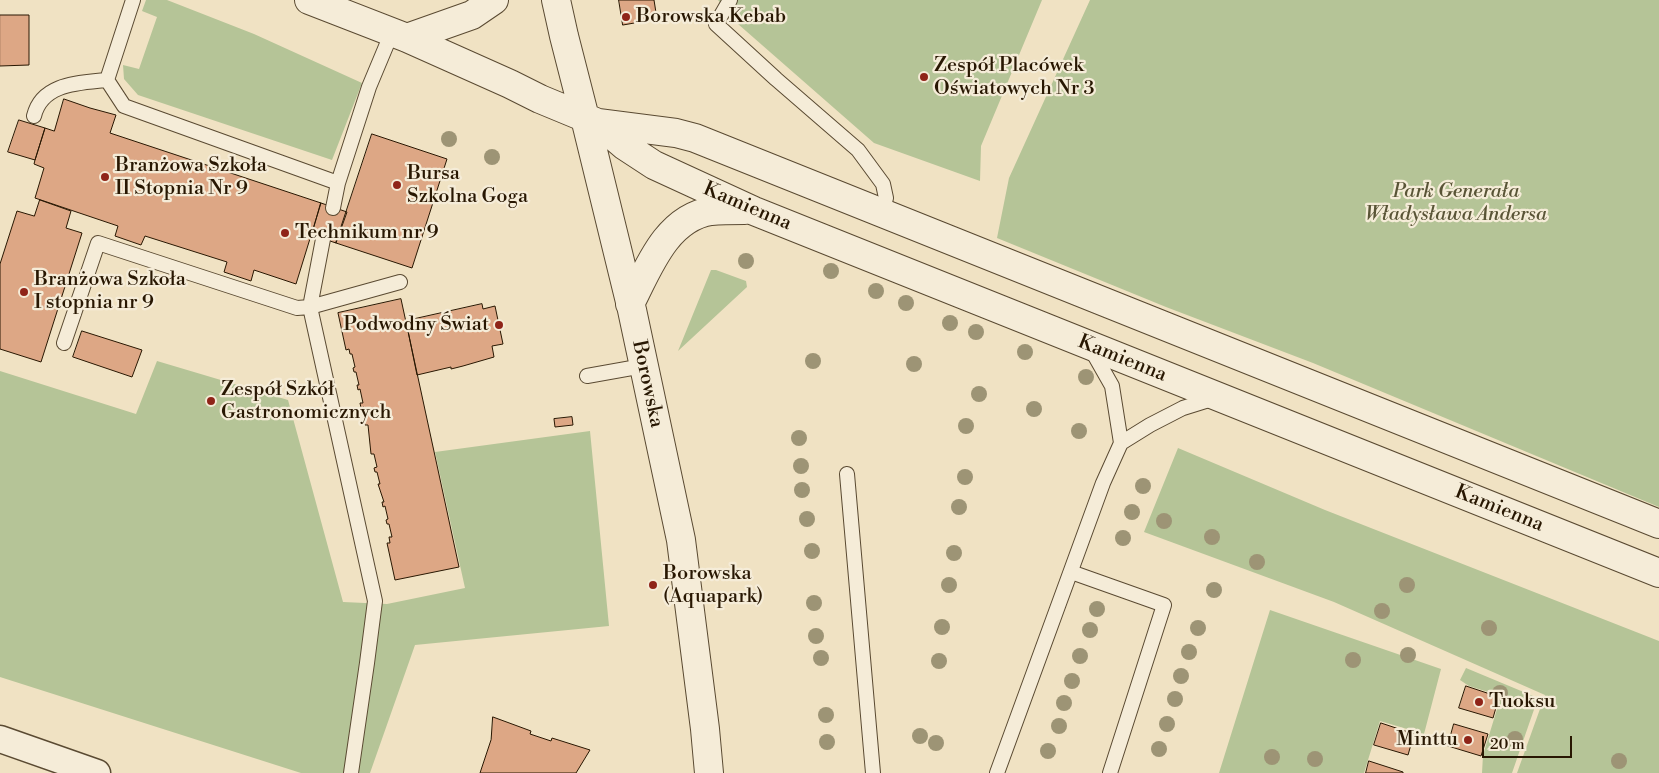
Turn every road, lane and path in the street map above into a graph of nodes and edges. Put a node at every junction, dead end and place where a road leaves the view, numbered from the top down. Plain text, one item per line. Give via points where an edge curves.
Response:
1 (133, 0) edge
2 (309, 0) edge
3 (494, 0) edge
4 (556, 0) edge
5 (730, 0) edge
6 (400, 35) junction
7 (107, 80) junction
8 (34, 116) dead end
9 (592, 120) junction
10 (338, 183) junction
11 (333, 208) dead end
12 (754, 211) junction
13 (882, 213) junction
14 (323, 238) dead end
15 (400, 282) dead end
16 (630, 304) junction
17 (310, 307) junction
18 (64, 344) dead end
19 (1089, 346) junction
20 (643, 366) junction
21 (587, 376) dead end
22 (1219, 398) junction
23 (1121, 443) junction
24 (847, 474) dead end
25 (1659, 524) edge
26 (1071, 572) junction
27 (1659, 573) edge
28 (0, 739) edge
29 (97, 773) edge
30 (351, 773) edge
31 (708, 773) edge
32 (873, 773) edge
33 (997, 773) edge
34 (1110, 773) edge

1 - 7 lane
2 - 6 street, Kamienna
3 - 6 street via 472,15
4 - 9 street, Borowska via 564,36
5 - 13 lane via 716,24 858,150 883,184 886,198
6 - 9 street, Kamienna
6 - 10 lane via 369,86
7 - 8 lane via 53,89 36,108
7 - 10 lane via 124,106
9 - 12 street, Kamienna via 654,165
9 - 13 street, Kamienna via 696,138
9 - 16 street, Borowska
10 - 11 lane
12 - 16 street via 710,211 683,224 660,247
12 - 19 street, Kamienna
13 - 25 street, Kamienna
14 - 17 lane
15 - 17 lane
16 - 20 street, Borowska
17 - 18 lane via 298,308 98,243
17 - 30 lane via 375,601
19 - 22 street, Kamienna
19 - 23 lane via 1112,386
20 - 21 lane
20 - 31 street, Borowska via 681,540
22 - 23 lane via 1183,408
22 - 27 street, Kamienna
23 - 26 lane
24 - 32 lane
26 - 33 lane
26 - 34 lane via 1164,605
28 - 29 street

